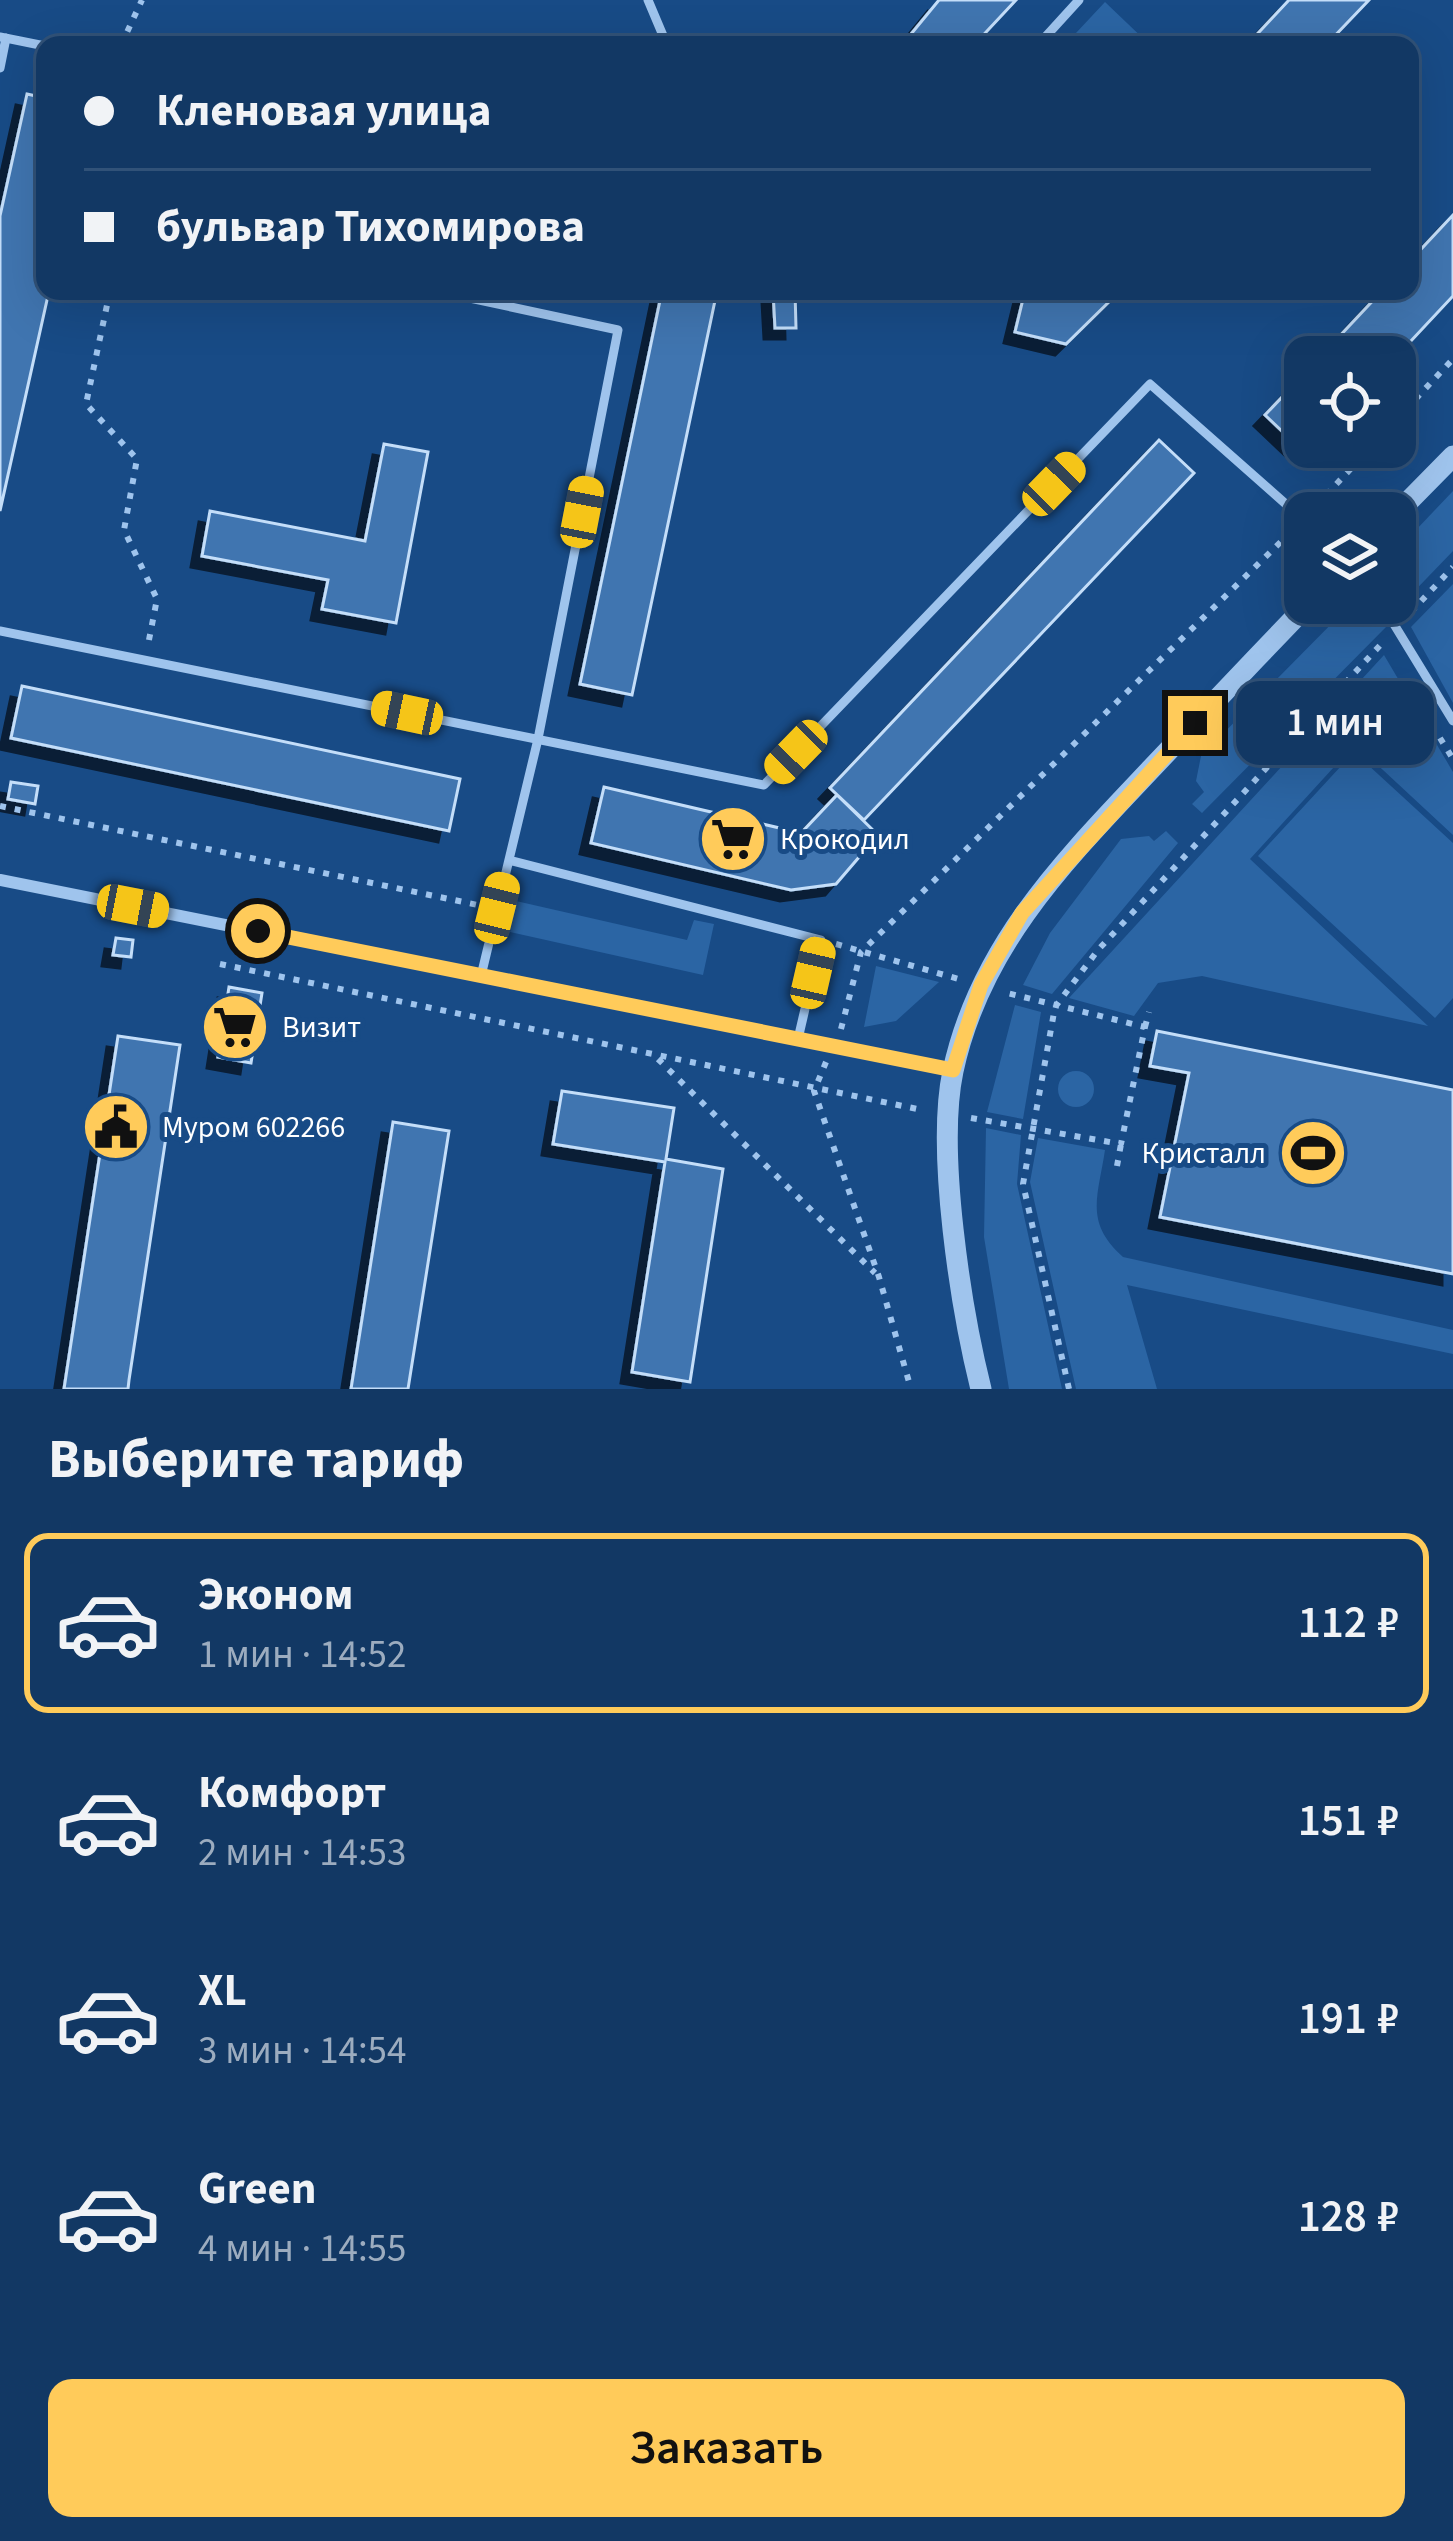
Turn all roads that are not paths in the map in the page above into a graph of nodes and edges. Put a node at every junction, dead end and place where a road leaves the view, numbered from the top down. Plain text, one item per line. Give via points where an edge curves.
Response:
1 (648, 0) edge
2 (1079, 0) edge
3 (663, 36) edge
4 (1046, 36) edge
5 (3, 38) edge
6 (36, 44) edge
7 (0, 68) edge
8 (479, 300) edge
9 (1453, 456) edge
10 (1416, 493) edge
11 (1284, 502) edge
12 (1289, 624) edge
13 (1397, 624) edge
14 (0, 631) edge
15 (1453, 721) edge
16 (538, 739) junction
17 (509, 860) junction
18 (0, 880) edge
19 (481, 976) junction
20 (798, 1039) junction
21 (953, 1070) junction
22 (980, 1389) edge

1 - 3 lane
2 - 4 lane
5 - 6 lane
5 - 7 lane
8 - 16 lane via 618,330
9 - 10 street
11 - 16 lane via 1150,384 764,785
12 - 21 street via 1022,913 981,985
13 - 15 lane
14 - 16 lane
16 - 17 lane
17 - 19 lane
17 - 20 lane via 821,940
18 - 19 street
19 - 20 street
20 - 21 street
21 - 22 street via 951,1181

